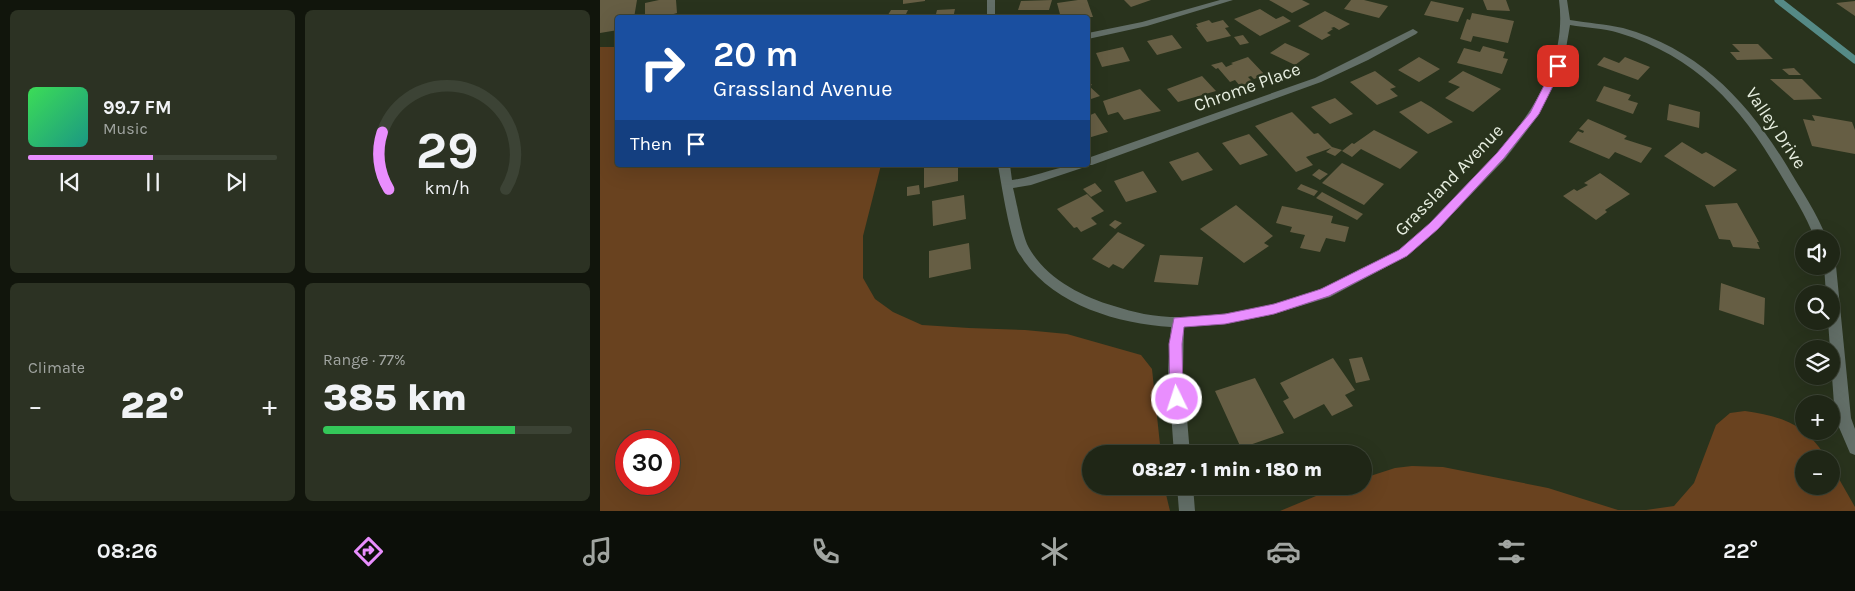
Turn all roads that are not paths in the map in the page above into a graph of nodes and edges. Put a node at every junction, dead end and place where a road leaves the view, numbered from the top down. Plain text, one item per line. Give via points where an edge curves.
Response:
1 (991, 0) edge
2 (1229, 0) edge
3 (1564, 0) edge
4 (991, 15) edge
5 (1566, 22) junction
6 (1412, 32) dead end
7 (1090, 36) edge
8 (1090, 161) edge
9 (1004, 167) edge
10 (1072, 167) edge
11 (1007, 185) junction
12 (1818, 230) edge
13 (1831, 275) edge
14 (1178, 322) junction
15 (1181, 445) edge
16 (1855, 448) edge
17 (1186, 495) edge
18 (1187, 511) edge

1 - 4 street
2 - 7 street
3 - 5 street, Grassland Avenue
5 - 12 street, Valley Drive via 1611,28 1633,35 1666,50 1714,79 1750,118
5 - 14 street, Grassland Avenue via 1558,66 1534,114 1501,156 1434,226 1403,253 1325,293 1274,309 1225,319
6 - 8 street, Chrome Place via 1318,80
9 - 11 street, Grassland Avenue
10 - 11 street
11 - 14 street, Grassland Avenue via 1022,248 1035,266 1056,285 1092,305 1145,320
13 - 16 street via 1843,418
14 - 15 street via 1175,381
17 - 18 street

